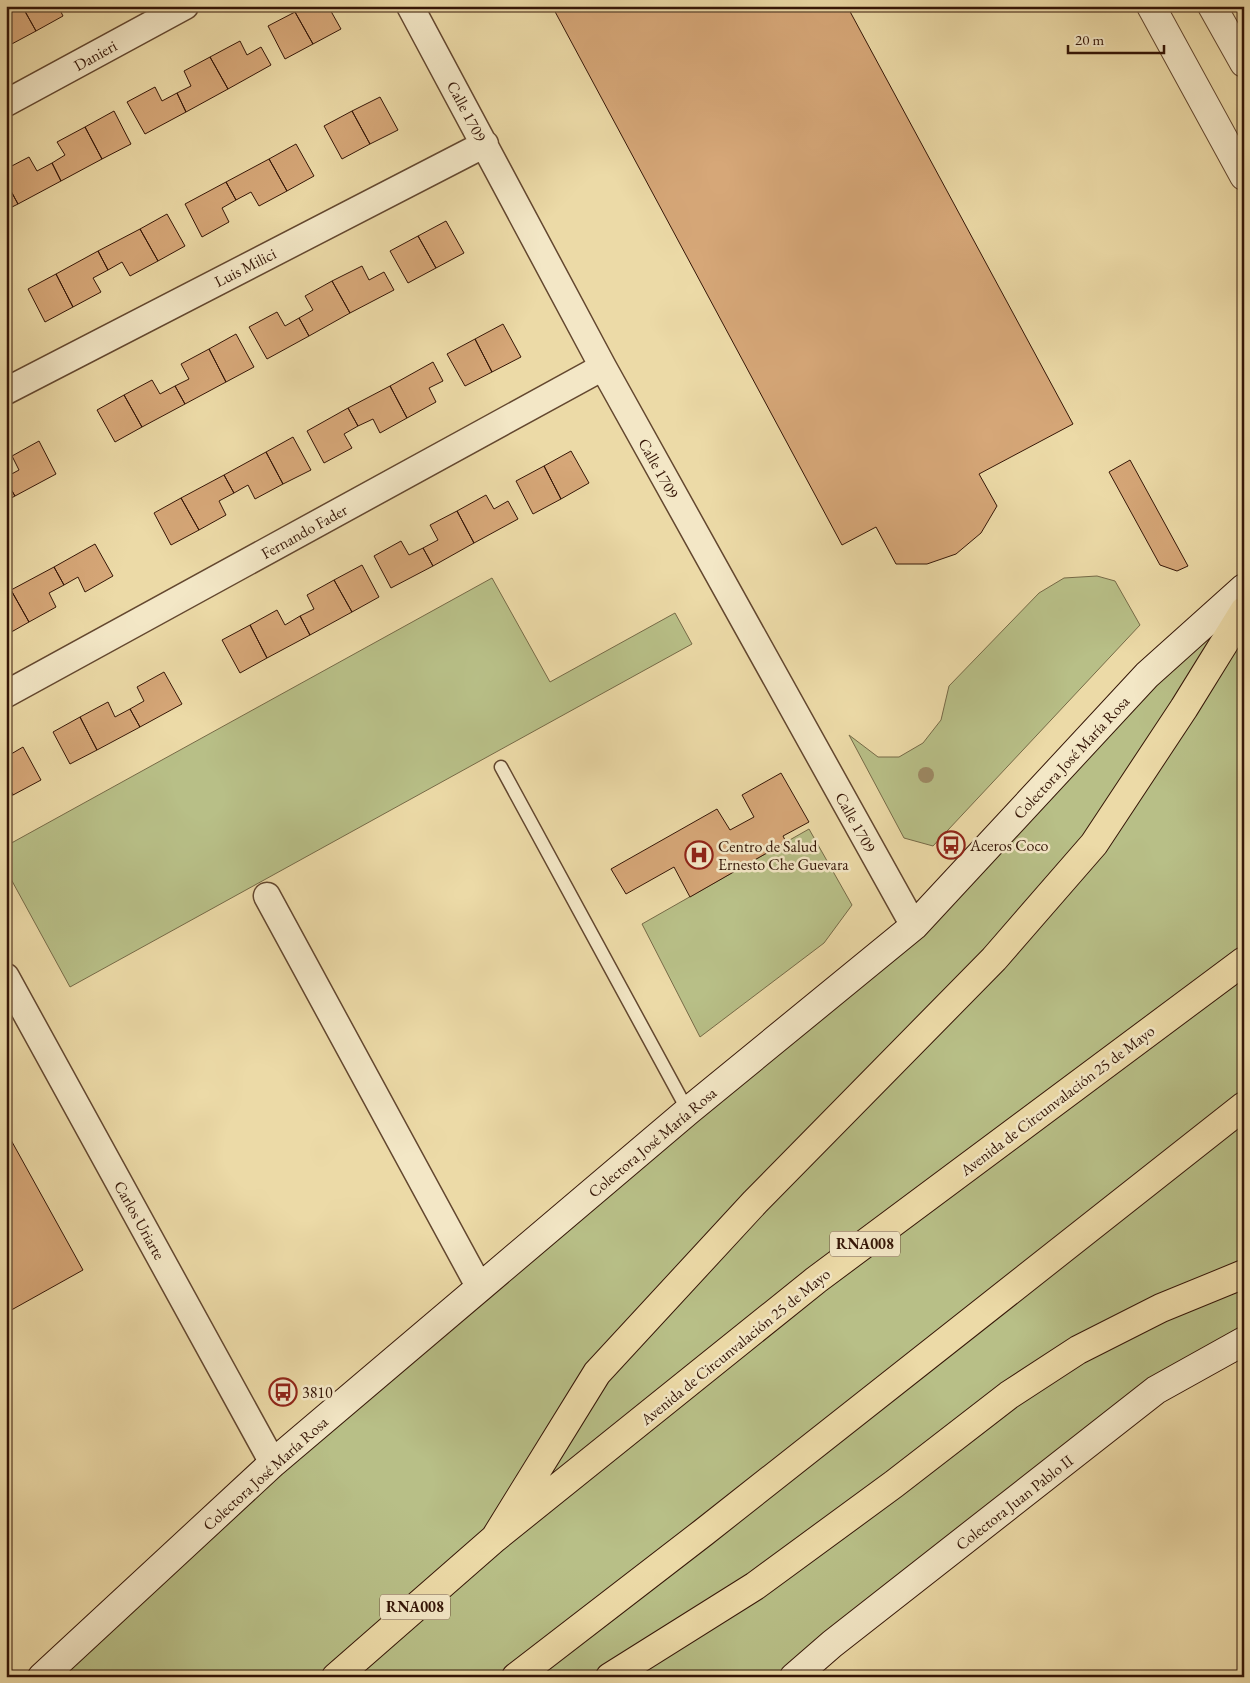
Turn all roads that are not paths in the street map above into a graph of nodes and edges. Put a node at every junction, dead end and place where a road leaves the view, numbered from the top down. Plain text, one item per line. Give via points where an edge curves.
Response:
1 (184, 6) edge
2 (410, 6) edge
3 (1151, 6) edge
4 (1212, 6) edge
5 (1244, 63) edge
6 (6, 103) edge
7 (485, 144) junction
8 (1244, 176) edge
9 (602, 367) junction
10 (6, 391) edge
11 (1244, 588) edge
12 (1244, 611) edge
13 (6, 694) edge
14 (501, 767) dead end
15 (267, 896) dead end
16 (914, 926) junction
17 (1244, 961) edge
18 (6, 977) edge
19 (1244, 1106) edge
20 (688, 1111) junction
21 (1244, 1274) edge
22 (480, 1288) junction
23 (1244, 1341) edge
24 (273, 1463) junction
25 (495, 1538) junction
26 (42, 1677) edge
27 (336, 1677) edge
28 (516, 1677) edge
29 (610, 1677) edge
30 (794, 1677) edge

1 - 6 street, Danieri
2 - 7 street, Calle 1709
3 - 8 main road
4 - 5 main road
7 - 9 street, Calle 1709
7 - 10 street, Luis Milici
9 - 13 street, Fernando Fader
9 - 16 street, Calle 1709
11 - 16 main road, Colectora José María Rosa via 1147,675
12 - 25 highway via 1094,844 994,959 755,1202 598,1373
14 - 20 lane
15 - 22 street
16 - 20 main road, Colectora José María Rosa
17 - 25 highway, Avenida de Circunvalación 25 de Mayo / RNA008 via 816,1280
18 - 24 street, Carlos Uriarte
19 - 28 highway
20 - 22 main road, Colectora José María Rosa
21 - 29 highway via 1161,1308 1078,1350 1009,1394 755,1586
22 - 24 main road, Colectora José María Rosa
23 - 30 main road, Colectora Juan Pablo II via 1156,1390
24 - 26 main road, Colectora José María Rosa
25 - 27 highway, Avenida de Circunvalación 25 de Mayo / RNA008

